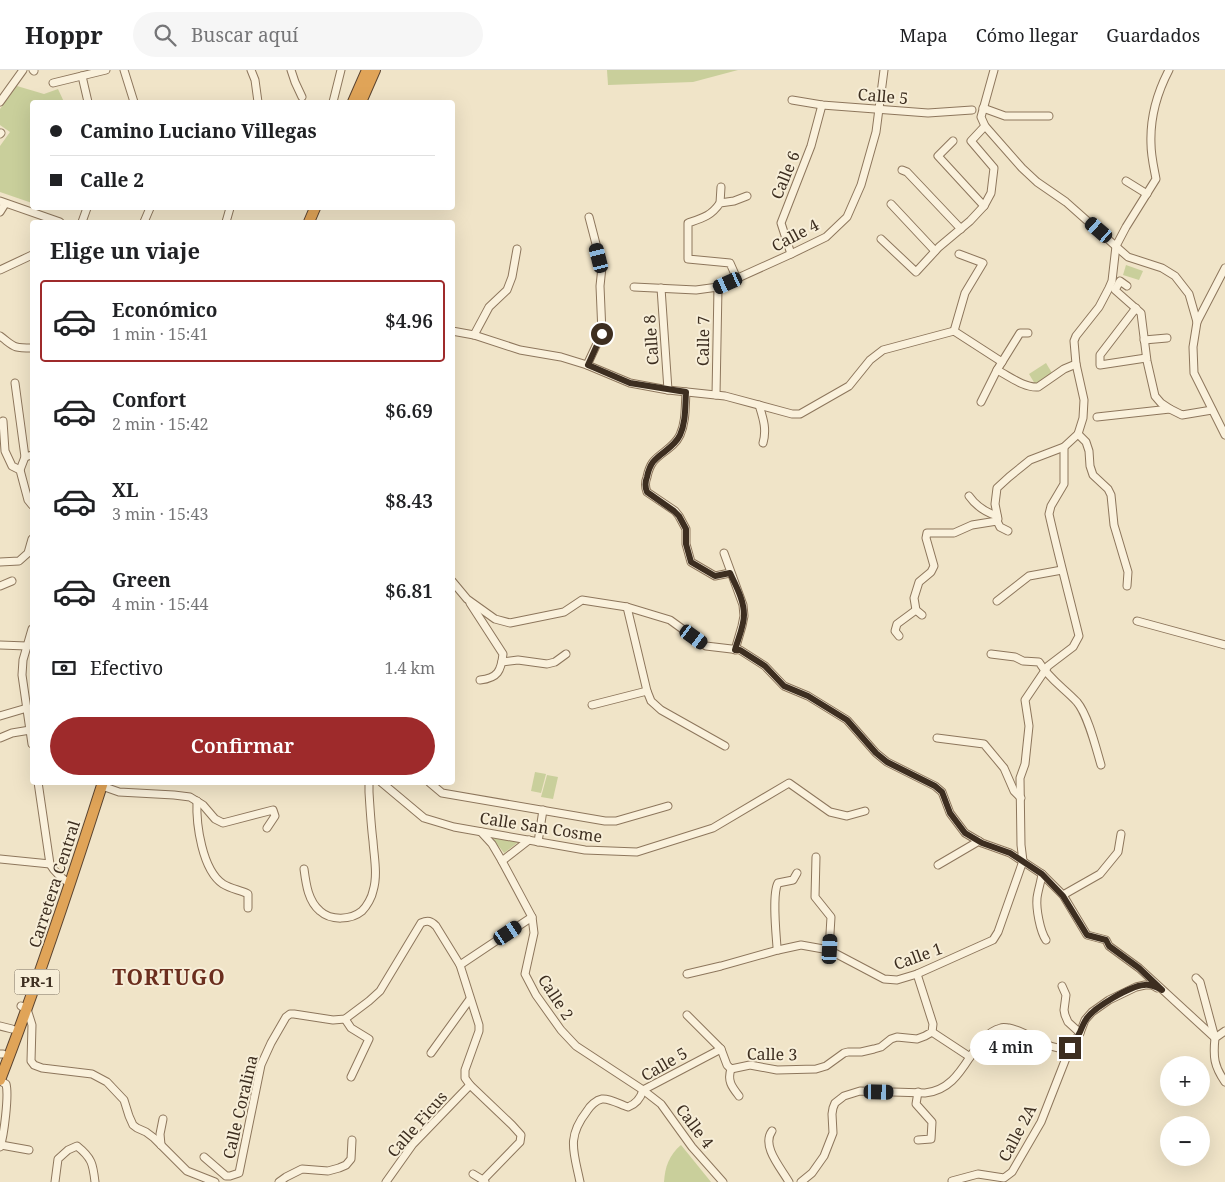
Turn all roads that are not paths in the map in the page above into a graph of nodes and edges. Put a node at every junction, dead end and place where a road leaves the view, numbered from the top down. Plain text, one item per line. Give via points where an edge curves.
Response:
1 (22, 70) edge
2 (106, 70) edge
3 (124, 70) edge
4 (251, 70) edge
5 (291, 70) edge
6 (341, 70) edge
7 (367, 70) edge
8 (375, 70) edge
9 (884, 70) edge
10 (994, 70) edge
11 (1169, 70) edge
12 (82, 76) junction
13 (53, 83) dead end
14 (302, 98) dead end
15 (88, 100) edge
16 (133, 100) edge
17 (258, 100) edge
18 (334, 100) edge
19 (354, 100) edge
20 (362, 100) edge
21 (792, 100) dead end
22 (0, 102) edge
23 (822, 105) junction
24 (983, 108) junction
25 (879, 110) junction
26 (972, 110) dead end
27 (1049, 116) dead end
28 (984, 126) junction
29 (952, 141) dead end
30 (902, 170) dead end
31 (1126, 182) dead end
32 (721, 187) dead end
33 (1147, 194) junction
34 (747, 196) dead end
35 (2, 203) edge
36 (720, 203) junction
37 (891, 204) dead end
38 (984, 206) junction
39 (0, 212) edge
40 (589, 217) dead end
41 (47, 220) edge
42 (960, 229) junction
43 (881, 239) dead end
44 (1116, 246) junction
45 (517, 249) dead end
46 (934, 252) junction
47 (791, 254) junction
48 (959, 254) dead end
49 (30, 256) edge
50 (1225, 268) edge
51 (0, 270) edge
52 (737, 278) junction
53 (1127, 286) dead end
54 (634, 287) dead end
55 (718, 287) junction
56 (661, 288) junction
57 (1136, 308) junction
58 (1196, 322) junction
59 (954, 331) junction
60 (455, 332) edge
61 (1028, 333) dead end
62 (474, 335) junction
63 (0, 336) edge
64 (1167, 338) dead end
65 (1144, 340) junction
66 (30, 348) edge
67 (1146, 358) junction
68 (1002, 362) junction
69 (1076, 364) junction
70 (588, 365) junction
71 (997, 370) junction
72 (15, 383) dead end
73 (668, 390) junction
74 (686, 392) junction
75 (716, 396) junction
76 (981, 402) dead end
77 (759, 405) junction
78 (1170, 409) junction
79 (1212, 410) junction
80 (1097, 417) dead end
81 (3, 421) dead end
82 (1078, 434) junction
83 (1225, 435) edge
84 (763, 443) dead end
85 (1064, 447) junction
86 (29, 456) edge
87 (20, 470) junction
88 (969, 496) dead end
89 (30, 502) edge
90 (997, 518) junction
91 (1008, 531) dead end
92 (30, 546) edge
93 (724, 553) dead end
94 (0, 562) edge
95 (1062, 570) junction
96 (730, 573) junction
97 (12, 581) dead end
98 (455, 585) edge
99 (0, 586) edge
100 (1127, 586) dead end
101 (467, 599) junction
102 (997, 601) dead end
103 (627, 607) junction
104 (1137, 621) dead end
105 (30, 636) edge
106 (899, 636) dead end
107 (0, 645) edge
108 (1225, 645) edge
109 (27, 646) junction
110 (735, 650) junction
111 (566, 654) dead end
112 (991, 654) dead end
113 (502, 662) junction
114 (1045, 671) junction
115 (480, 680) dead end
116 (647, 691) junction
117 (592, 705) dead end
118 (27, 708) junction
119 (0, 716) edge
120 (30, 717) edge
121 (30, 730) joint
122 (0, 738) edge
123 (937, 738) dead end
124 (725, 746) dead end
125 (1101, 765) dead end
126 (38, 785) edge
127 (100, 785) edge
128 (102, 785) edge
129 (369, 785) edge
130 (385, 785) edge
131 (433, 785) edge
132 (1021, 798) junction
133 (197, 801) junction
134 (668, 806) dead end
135 (543, 810) junction
136 (865, 812) dead end
137 (267, 828) dead end
138 (481, 832) junction
139 (1121, 834) dead end
140 (529, 840) junction
141 (979, 841) junction
142 (538, 842) junction
143 (816, 856) dead end
144 (0, 859) edge
145 (502, 861) junction
146 (1022, 861) junction
147 (50, 864) junction
148 (938, 865) dead end
149 (304, 869) dead end
150 (797, 873) dead end
151 (1042, 874) junction
152 (67, 882) junction
153 (1063, 896) junction
154 (248, 908) dead end
155 (532, 916) junction
156 (1046, 940) dead end
157 (778, 950) junction
158 (830, 950) junction
159 (460, 965) junction
160 (687, 974) dead end
161 (916, 974) junction
162 (1196, 978) dead end
163 (1062, 986) dead end
164 (1162, 990) junction
165 (470, 999) junction
166 (24, 1008) junction
167 (687, 1015) dead end
168 (345, 1019) junction
169 (0, 1026) edge
170 (12, 1029) junction
171 (1225, 1031) edge
172 (932, 1032) junction
173 (1080, 1033) junction
174 (1215, 1038) junction
175 (1070, 1048) junction
176 (721, 1049) junction
177 (431, 1053) dead end
178 (1, 1057) edge
179 (970, 1057) junction
180 (731, 1069) junction
181 (351, 1077) dead end
182 (0, 1080) edge
183 (1225, 1082) edge
184 (470, 1085) junction
185 (643, 1090) junction
186 (918, 1092) junction
187 (739, 1096) dead end
188 (163, 1119) dead end
189 (772, 1131) dead end
190 (352, 1140) dead end
191 (918, 1140) dead end
192 (1, 1146) edge
193 (162, 1146) junction
194 (29, 1150) dead end
195 (204, 1157) dead end
196 (473, 1174) dead end
197 (484, 1181) edge
198 (952, 1181) dead end
199 (54, 1182) edge
200 (95, 1182) edge
201 (215, 1182) edge
202 (279, 1182) edge
203 (386, 1182) edge
204 (580, 1182) edge
205 (723, 1182) edge
206 (789, 1182) edge
207 (801, 1182) edge

1 - 22 street
2 - 12 street
3 - 16 street
4 - 17 street
5 - 14 street
6 - 18 street
7 - 19 highway
8 - 20 highway
9 - 25 street, Calle 4
10 - 24 street
11 - 33 street via 1153,111 1151,145 1156,179
12 - 13 street
12 - 15 street
21 - 23 street, Calle 5
23 - 25 street, Calle 5
23 - 47 street, Calle 6 via 811,146 781,223
24 - 27 street via 1005,116
24 - 28 street
25 - 26 street, Calle 5 via 928,113
25 - 47 street, Calle 4 via 861,185 847,218 826,236
28 - 38 street via 971,141 994,168 991,193
28 - 44 street via 1037,182 1066,202
29 - 38 street via 938,156
30 - 42 street
31 - 33 street
32 - 36 street
33 - 44 street
34 - 36 street
35 - 39 street
35 - 41 street
36 - 52 street via 714,212 688,223 688,259 730,263
37 - 46 street
38 - 42 street
40 - 70 street via 602,267 602,334
42 - 46 street
43 - 46 street via 916,272
44 - 58 street via 1128,257 1162,268 1175,276 1189,294
44 - 69 street via 1109,288 1074,341
45 - 62 street via 507,290 489,307
47 - 52 street, Calle 4
48 - 59 street via 984,263 965,294
49 - 51 street
50 - 58 street
52 - 55 street, Calle 4
53 - 57 street via 1120,281 1115,290
54 - 56 street, Calle 4
55 - 56 street, Calle 4 via 696,290
55 - 75 street, Calle 7
56 - 73 street, Calle 8
57 - 65 street via 1141,313
57 - 67 street via 1100,355 1100,365
58 - 79 street via 1194,373
59 - 68 street
59 - 77 street via 883,350 870,360 849,386 800,414
60 - 62 street
61 - 68 street via 1020,333
62 - 70 street via 520,350
63 - 66 street via 17,348
64 - 65 street
65 - 67 street
67 - 78 street via 1155,396
68 - 71 street
69 - 71 street via 1064,368 1038,387 1026,385
69 - 82 street via 1084,400
70 - 73 street via 630,383
71 - 76 street
72 - 86 street
73 - 74 street
74 - 75 street
74 - 96 street via 680,436 653,461 646,479 646,490 679,516 686,529 691,562 715,576
75 - 77 street
77 - 84 street via 765,428
78 - 79 street via 1182,415
78 - 80 street
79 - 83 street
81 - 87 street via 6,451 12,466
82 - 85 street
82 - 100 street via 1086,442 1093,474 1111,495 1114,526 1128,572
85 - 90 street via 1030,460 996,488 994,504
85 - 95 street via 1064,484 1050,506 1049,514
86 - 87 street
87 - 89 street
88 - 90 street
90 - 91 street via 1000,527
90 - 106 street via 954,533 927,533 934,566 919,582 914,598 919,612 897,624 895,631
92 - 94 street via 28,553 19,561
93 - 96 street
95 - 102 street via 1029,576
95 - 114 street via 1079,636 1073,647
96 - 110 street via 744,616
97 - 99 street
98 - 101 street
101 - 103 street via 495,619 510,623 564,612 582,600
101 - 113 street via 503,654
103 - 110 street via 670,620 706,646
103 - 116 street
104 - 108 street
105 - 109 street
107 - 109 street
109 - 118 street via 22,675
110 - 141 street via 765,666 784,686 808,696 847,720 887,762 935,786 942,792 950,813 965,833
111 - 113 street via 547,664 518,660
112 - 114 street via 1039,662
113 - 115 street via 498,673 491,679
114 - 125 street via 1078,704
114 - 132 street via 1026,700 1029,726 1026,764 1020,778
116 - 117 street
116 - 124 street via 651,702 661,710
118 - 119 street
118 - 120 street
120 - 121 street
121 - 122 street
123 - 132 street via 984,744 1004,768 1014,791
126 - 147 street
127 - 152 highway, Carretera Central / PR-1
128 - 133 street via 119,792 174,795
129 - 149 street via 376,877 373,892 363,910 338,919 319,911 307,890
130 - 138 street, Calle San Cosme via 424,818
131 - 135 street via 442,793
132 - 146 street
133 - 137 street via 214,819 223,823 273,810 275,816
133 - 154 street via 200,841 211,872 223,884 248,894
134 - 135 street via 616,821
135 - 142 street
136 - 142 street, Calle San Cosme via 847,816 830,812 789,783 713,828 637,852 585,850
138 - 140 street, Calle San Cosme
138 - 145 street, Calle 2
139 - 153 street via 1118,852 1100,874
140 - 142 street, Calle San Cosme
140 - 145 street
141 - 146 street
141 - 148 street
143 - 158 street via 815,897 831,917
144 - 147 street
145 - 155 street, Calle 2
146 - 151 street
146 - 161 street, Calle 1 via 993,940
147 - 152 street
150 - 157 street via 793,880 778,883 776,888
151 - 153 street
151 - 156 street via 1037,899 1040,925
152 - 166 highway, Carretera Central / PR-1
153 - 164 street via 1087,935 1106,940
155 - 159 street
155 - 185 street, Calle 2 via 534,933 525,974 536,995 576,1046
157 - 158 street, Calle 1 via 801,945
157 - 160 street, Calle 1
158 - 161 street, Calle 1 via 884,979 897,980
159 - 165 street
159 - 168 street via 436,926 430,921 421,923 380,991
161 - 172 street via 934,1024
162 - 174 street via 1200,982
163 - 173 street via 1066,995 1065,1015
164 - 173 street via 1152,985 1136,986 1109,1000 1092,1012
164 - 174 street
165 - 177 street
165 - 184 street via 479,1025 466,1070 465,1078
166 - 170 highway, Carretera Central / PR-1
166 - 182 highway, Carretera Central / PR-1
166 - 193 street via 32,1025 31,1061 34,1065 92,1074 106,1082 124,1100 134,1125
167 - 176 street, Calle 3
168 - 181 street via 351,1028 369,1039
168 - 195 street, Calle Coralina via 294,1014 286,1017 261,1065 239,1173 226,1176
169 - 170 street
170 - 178 highway, Carretera Central / PR-1
171 - 174 street
172 - 179 street
172 - 180 street, Calle 3 via 917,1040 891,1039 881,1047 844,1053 816,1069 777,1070 750,1065
173 - 175 street
174 - 183 street via 1218,1072
175 - 179 street via 1049,1047 1018,1030 1002,1028 985,1036
175 - 198 street, Calle 2A via 1041,1122 1012,1172 1004,1178 978,1174
176 - 180 street, Calle 3
176 - 185 street, Calle 5
179 - 186 street via 958,1075 941,1090
180 - 187 street via 729,1082
182 - 192 street via 6,1084 7,1092
184 - 197 street via 521,1135 520,1142
184 - 203 street, Calle Ficus via 413,1144
185 - 204 street, Calle 5 via 628,1107 602,1099 592,1105 578,1122 572,1147
185 - 205 street, Calle 4 via 661,1104
186 - 191 street via 916,1104 932,1122 931,1139
186 - 207 street via 860,1091 844,1096 833,1108 832,1133 824,1156
188 - 193 street
189 - 206 street via 769,1148
190 - 202 street via 351,1159 346,1165 328,1171 302,1169
192 - 194 street
193 - 201 street via 187,1171
196 - 197 street
199 - 200 street via 58,1159 77,1146 90,1159

